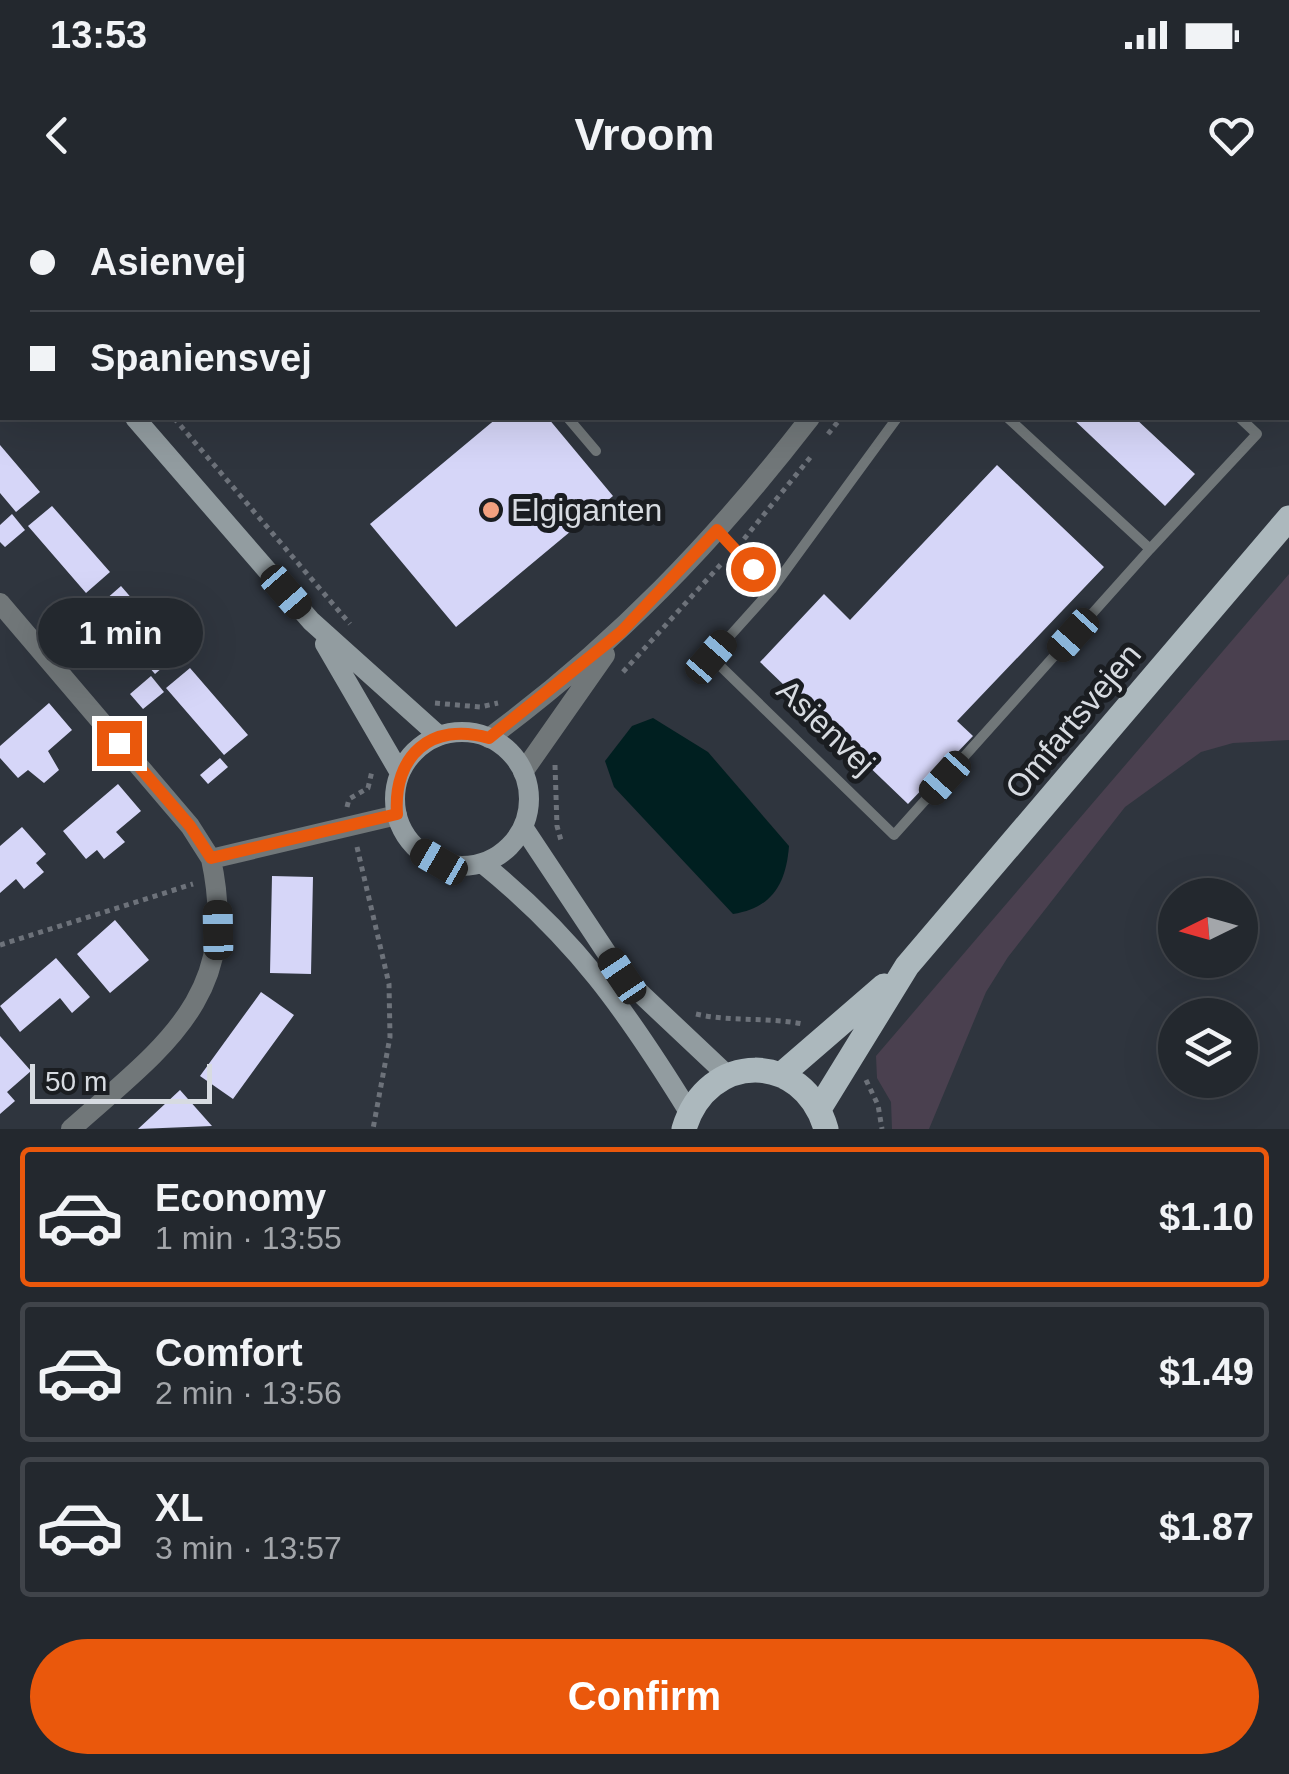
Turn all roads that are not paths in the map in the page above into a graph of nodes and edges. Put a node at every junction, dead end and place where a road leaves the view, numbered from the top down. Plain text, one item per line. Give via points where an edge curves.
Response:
1 (137, 420) edge
2 (570, 420) edge
3 (808, 420) edge
4 (896, 420) edge
5 (1010, 420) edge
6 (1242, 420) edge
7 (596, 451) dead end
8 (1289, 518) edge
9 (717, 530) junction
10 (1150, 550) junction
11 (772, 589) junction
12 (0, 604) edge
13 (311, 621) junction
14 (621, 632) junction
15 (439, 736) junction
16 (489, 738) junction
17 (523, 772) junction
18 (400, 773) junction
19 (397, 814) junction
20 (523, 827) junction
21 (482, 863) junction
22 (213, 868) junction
23 (907, 966) junction
24 (727, 1075) junction
25 (781, 1075) junction
26 (823, 1119) edge
27 (686, 1120) edge
28 (71, 1129) edge

1 - 13 main road
2 - 7 lane
3 - 9 street
4 - 11 lane, Asienvej
5 - 10 lane
6 - 10 lane via 1258,434
8 - 23 main road, Omfartsvejen
9 - 11 lane
9 - 14 street
10 - 11 lane, Asienvej via 894,836 711,657
12 - 22 street via 190,826
13 - 15 main road
13 - 18 main road
14 - 16 street
14 - 17 street
15 - 16 main road
15 - 18 main road
16 - 17 main road
17 - 20 main road
18 - 19 main road
19 - 21 main road via 412,843 439,862
19 - 22 street
20 - 21 main road via 499,855
20 - 24 main road via 622,976
21 - 27 main road via 571,942 641,1034
22 - 28 street via 213,969 191,1013
23 - 25 main road, Omfartsvejen
23 - 26 main road, Omfartsvejen via 848,1056
24 - 25 main road
24 - 27 main road via 699,1096
25 - 26 main road via 796,1083

